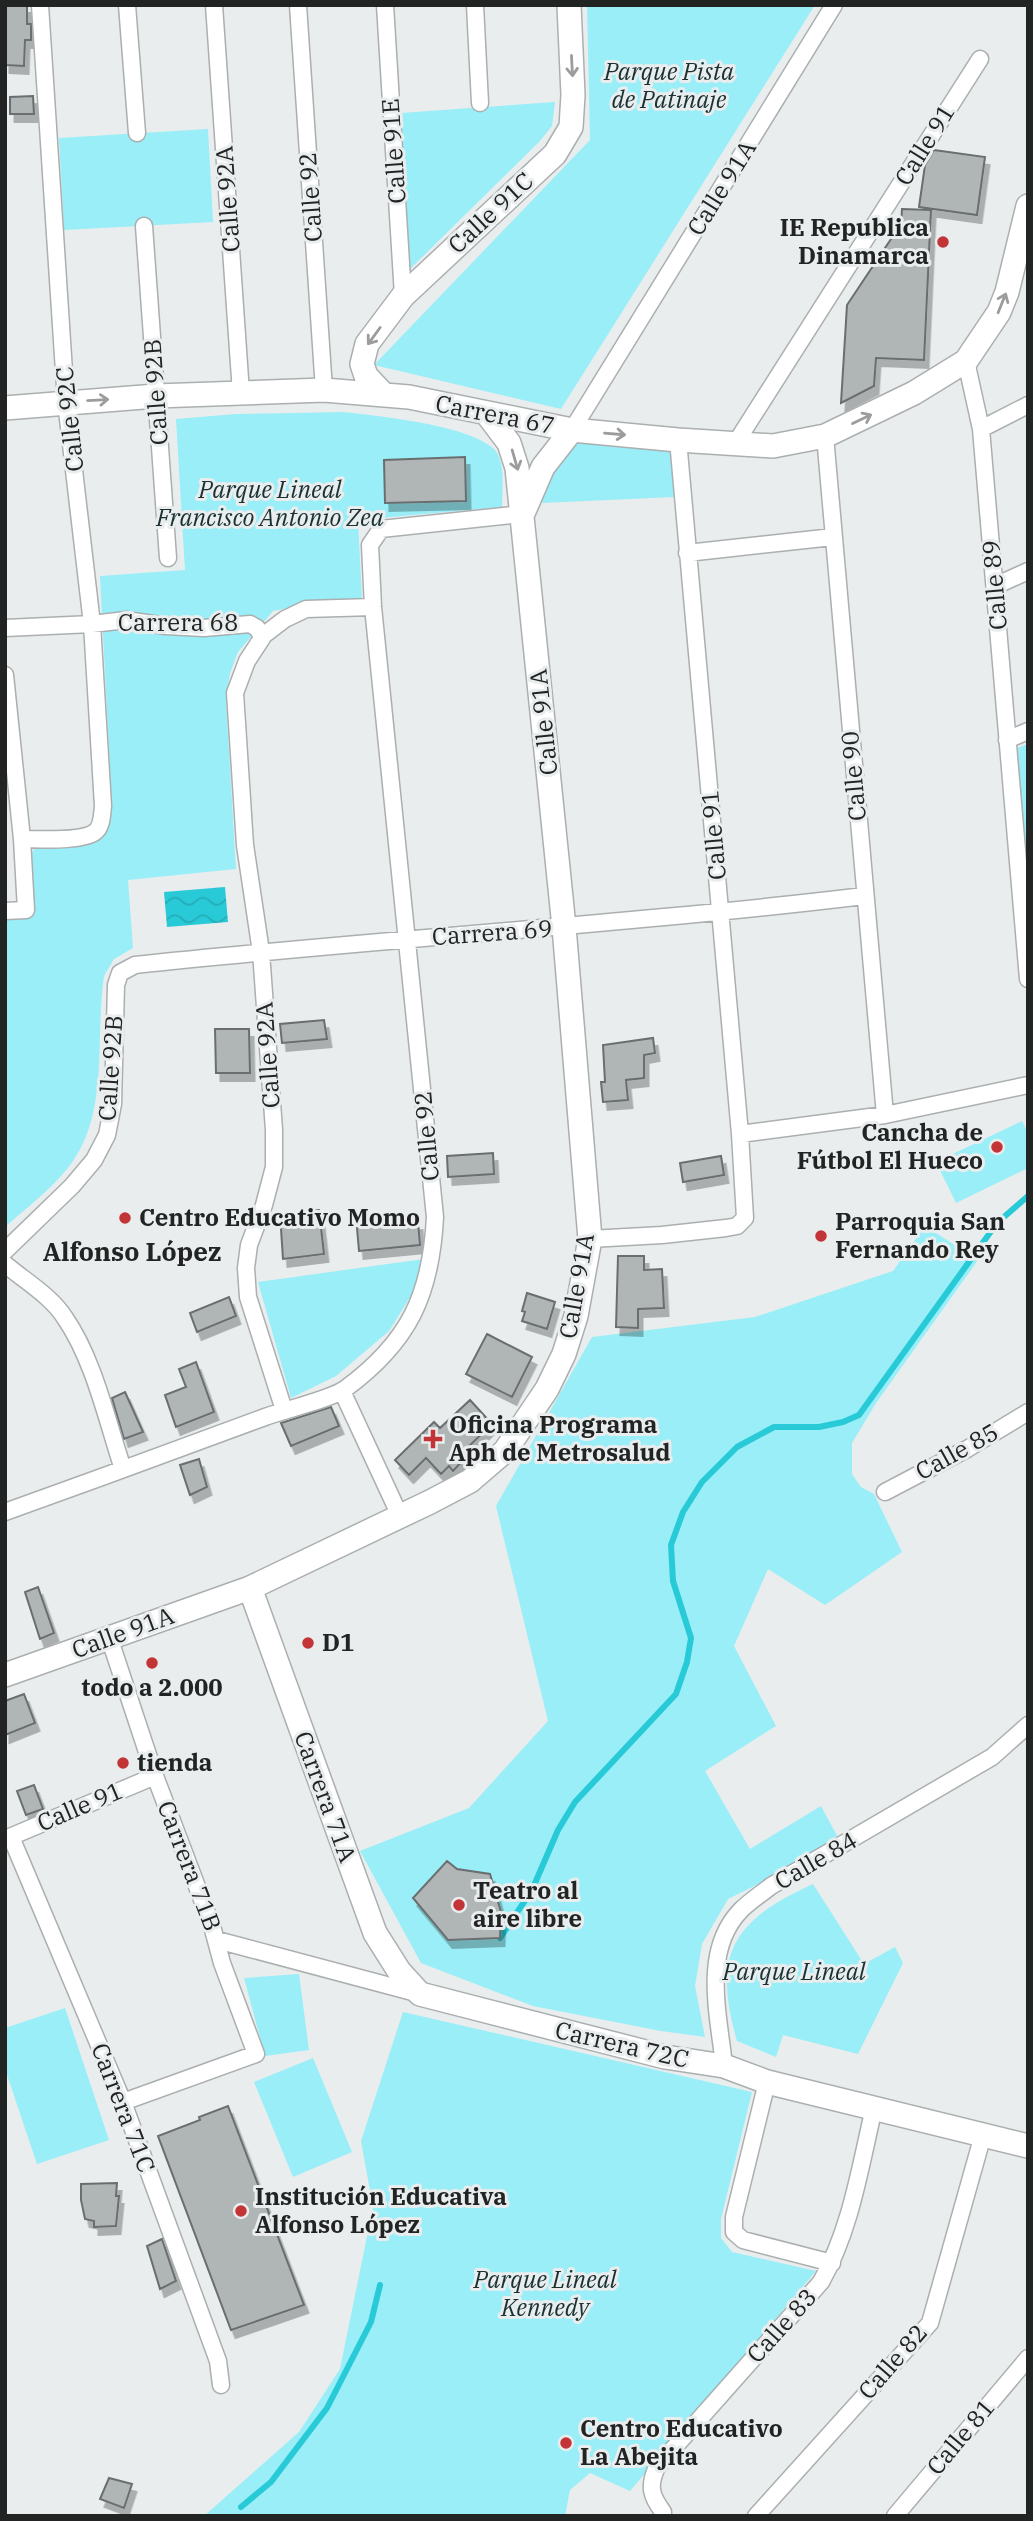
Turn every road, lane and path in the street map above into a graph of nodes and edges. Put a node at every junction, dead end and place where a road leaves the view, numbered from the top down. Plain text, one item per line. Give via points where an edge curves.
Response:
1 (40, 5) edge
2 (127, 5) edge
3 (214, 5) edge
4 (298, 5) edge
5 (385, 5) edge
6 (475, 5) edge
7 (569, 5) edge
8 (834, 5) edge
9 (980, 59) dead end
10 (480, 103) dead end
11 (137, 133) dead end
12 (1028, 206) edge
13 (144, 226) dead end
14 (1020, 265) edge
15 (403, 296) junction
16 (966, 361) junction
17 (324, 390) junction
18 (241, 393) junction
19 (384, 395) junction
20 (156, 396) junction
21 (66, 402) junction
22 (1028, 405) edge
23 (5, 408) edge
24 (487, 414) junction
25 (981, 429) junction
26 (572, 430) junction
27 (825, 436) junction
28 (678, 440) junction
29 (735, 444) junction
30 (522, 514) junction
31 (834, 537) junction
32 (687, 553) junction
33 (168, 558) dead end
34 (1028, 571) edge
35 (995, 586) junction
36 (373, 607) junction
37 (92, 624) junction
38 (5, 628) edge
39 (261, 635) dead end
40 (5, 676) edge
41 (1028, 731) edge
42 (1007, 740) junction
43 (22, 839) junction
44 (864, 896) junction
45 (5, 911) edge
46 (721, 913) junction
47 (564, 927) junction
48 (408, 939) junction
49 (261, 952) junction
50 (120, 973) joint
51 (1028, 979) edge
52 (1028, 1085) edge
53 (885, 1115) junction
54 (740, 1134) junction
55 (590, 1239) junction
56 (5, 1251) edge
57 (5, 1264) edge
58 (342, 1391) junction
59 (284, 1410) junction
60 (1028, 1412) edge
61 (122, 1469) junction
62 (885, 1492) dead end
63 (5, 1513) edge
64 (400, 1516) junction
65 (250, 1588) junction
66 (109, 1637) junction
67 (5, 1675) edge
68 (1028, 1725) edge
69 (155, 1776) junction
70 (8, 1838) edge
71 (217, 1940) junction
72 (420, 1994) junction
73 (724, 2066) junction
74 (767, 2082) junction
75 (123, 2102) junction
76 (874, 2108) junction
77 (983, 2135) junction
78 (1028, 2146) edge
79 (832, 2263) junction
80 (1028, 2358) edge
81 (221, 2385) dead end
82 (668, 2515) edge
83 (756, 2516) edge
84 (895, 2516) edge

1 - 21 street, Calle 92C
2 - 11 street
3 - 18 street, Calle 92A
4 - 17 street, Calle 92
5 - 15 street, Calle 91E
6 - 10 street
7 -> 15 street, Calle 91C via 571,127 555,154
8 - 26 street, Calle 91A
9 - 29 street, Calle 91
12 - 14 street
13 - 20 street, Calle 92B
16 -> 14 street via 999,312
15 -> 19 street, Calle 91C via 367,344 362,364 366,376
16 - 25 street, Calle 89
27 -> 16 street, Carrera 67 via 914,394
17 - 18 street, Carrera 67
17 - 19 street, Carrera 67
18 - 20 street, Carrera 67
19 - 24 street, Carrera 67
21 -> 20 street, Carrera 67
20 - 33 street, Calle 92B
21 - 23 street, Carrera 67
21 - 37 street, Calle 92C
22 - 25 street
24 - 26 street, Carrera 67
24 -> 30 street, Calle 91A via 509,443
25 - 35 street, Calle 89
26 -> 28 street, Carrera 67
26 - 30 street, Calle 91A via 542,467
27 - 29 street, Carrera 67 via 773,446
27 - 31 street, Calle 90
28 - 29 street, Carrera 67
28 - 32 street, Calle 91
30 - 36 street, Calle 92 via 381,529 370,545
30 - 47 street, Calle 91A
31 - 32 street
31 - 44 street, Calle 90
32 - 46 street, Calle 91
34 - 35 street
35 - 42 street, Calle 89
36 - 48 street, Calle 92
36 - 49 street, Calle 92A via 306,609 285,619 264,635 247,661 235,693 245,845
37 - 38 street, Carrera 68
37 - 39 street, Carrera 68 via 126,620 204,628 250,624
37 - 43 street, Calle 92C via 102,820 96,831 84,837
40 - 43 street
41 - 42 street
42 - 51 street, Calle 89
43 - 45 street via 26,909
44 - 46 street, Carrera 69
44 - 53 street, Calle 90
46 - 47 street, Carrera 69
46 - 54 street, Calle 91
47 - 48 street, Carrera 69
47 - 55 street, Calle 91A
48 - 49 street, Carrera 69
48 - 58 street, Calle 92 via 435,1217 433,1250 416,1310 402,1332
49 - 50 street, Carrera 69 via 135,965
49 - 59 street, Calle 92A via 274,1167 246,1268 248,1297
50 - 56 street, Calle 92B via 113,1104 107,1135 94,1160
52 - 53 street
53 - 54 street
54 - 55 street, Calle 91 via 745,1218 737,1226
55 - 64 street, Calle 91A via 564,1354 525,1423 505,1451 470,1481
57 - 61 street via 65,1316 87,1362
58 - 59 street, Calle 92
58 - 64 street
59 - 61 street, Calle 92
60 - 62 street, Calle 85
61 - 63 street, Calle 92
64 - 65 street, Calle 91A
65 - 66 street, Calle 91A
65 - 72 street, Carrera 71A via 375,1933
66 - 67 street, Calle 91A
66 - 69 street, Carrera 71B
68 - 73 street, Calle 84 via 992,1758 771,1886 740,1910 721,1942 714,1973
69 - 70 street, Calle 91
69 - 71 street, Carrera 71B
70 - 75 street, Carrera 71C
71 - 72 street, Carrera 72C
71 - 75 street, Carrera 71B via 256,2054
72 - 73 street, Carrera 72C via 665,2057
73 - 74 street, Carrera 72C
74 - 76 street, Carrera 72C
74 - 79 street via 734,2232 743,2240
75 - 81 street, Carrera 71C via 218,2361
76 - 77 street, Carrera 72C
76 - 79 street, Calle 83 via 846,2229
77 - 78 street, Carrera 72C
77 - 83 street, Calle 82 via 930,2323
79 - 82 street, Calle 83 via 821,2282 657,2467 650,2481 652,2498
80 - 84 street, Calle 81

